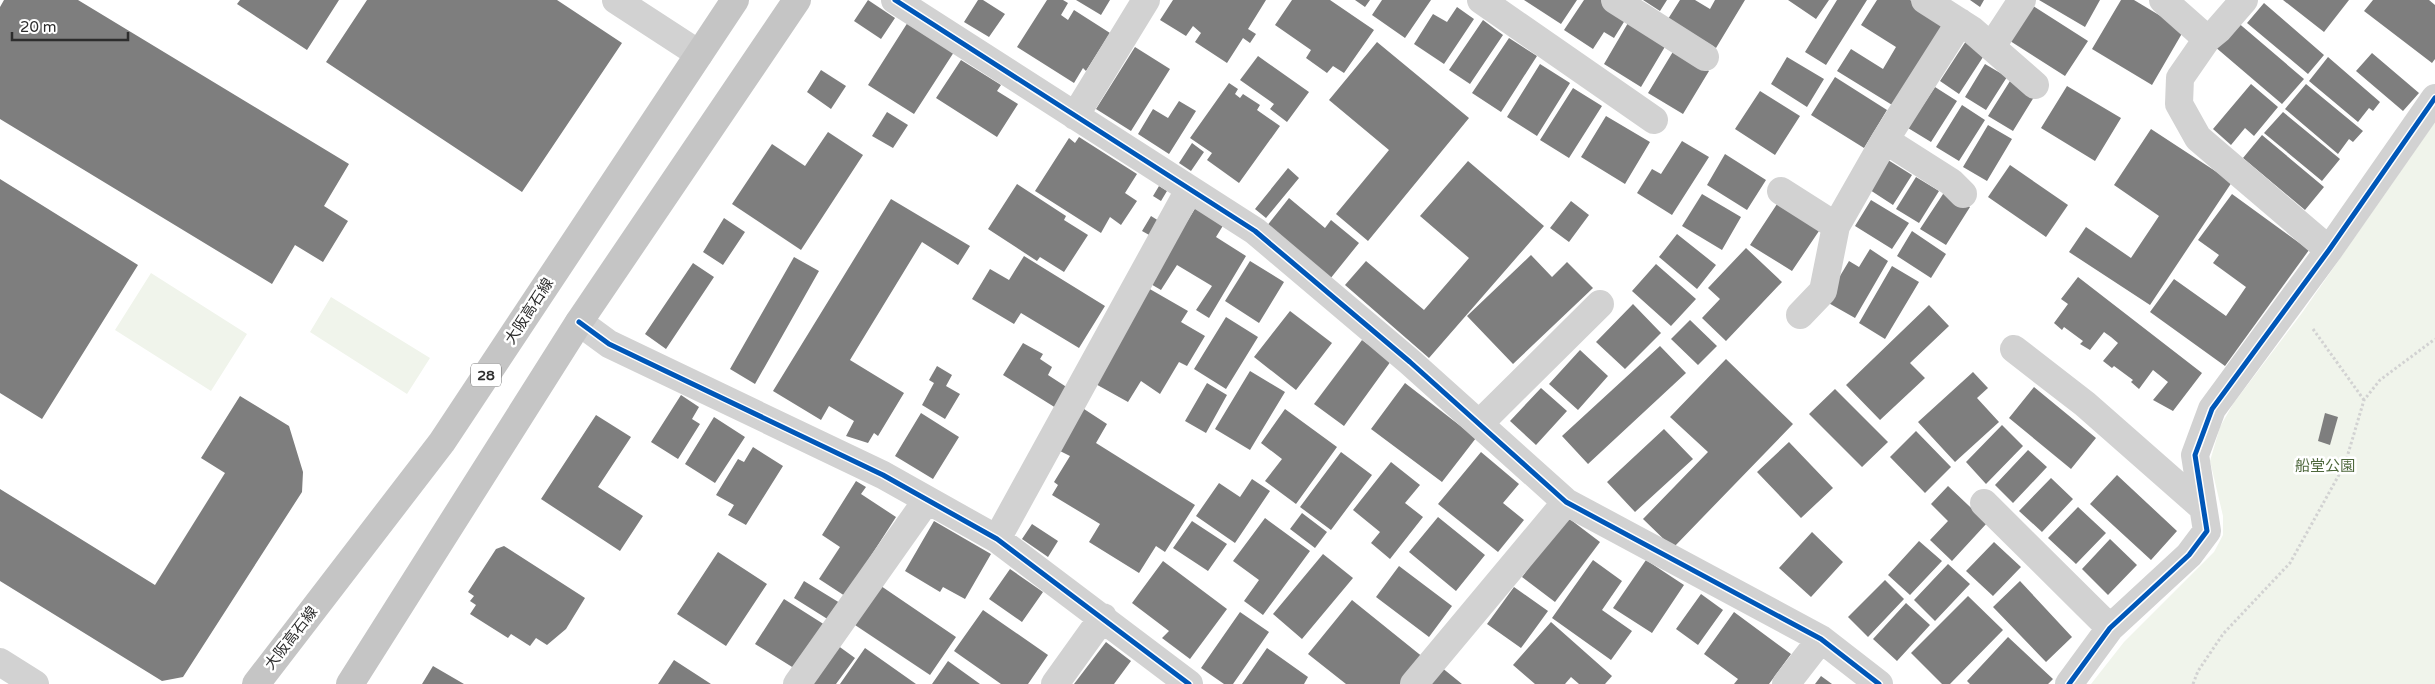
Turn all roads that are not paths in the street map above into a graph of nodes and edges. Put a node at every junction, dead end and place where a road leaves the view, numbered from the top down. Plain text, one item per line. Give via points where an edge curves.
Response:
1 (616, 0) edge
2 (735, 0) edge
3 (797, 0) edge
4 (895, 0) edge
5 (1146, 0) edge
6 (1481, 0) edge
7 (1614, 0) edge
8 (1925, 0) edge
9 (2022, 0) edge
10 (2163, 0) edge
11 (2244, 0) edge
12 (1960, 22) junction
13 (2207, 39) junction
14 (1992, 46) junction
15 (699, 54) junction
16 (1705, 57) dead end
17 (2035, 85) dead end
18 (2435, 98) edge
19 (1076, 116) junction
20 (1654, 120) dead end
21 (1885, 140) junction
22 (1190, 190) junction
23 (1781, 191) dead end
24 (1963, 194) dead end
25 (1836, 226) junction
26 (2329, 250) junction
27 (1600, 304) dead end
28 (1800, 315) dead end
29 (579, 322) junction
30 (2014, 350) dead end
31 (1479, 424) junction
32 (927, 500) junction
33 (1566, 502) junction
34 (1984, 503) dead end
35 (2201, 506) junction
36 (997, 539) junction
37 (1103, 617) junction
38 (2110, 628) junction
39 (1821, 639) junction
40 (0, 662) edge
41 (35, 684) edge
42 (256, 684) edge
43 (350, 684) edge
44 (797, 684) edge
45 (1055, 684) edge
46 (1189, 684) edge
47 (1414, 684) edge
48 (1786, 684) edge
49 (1879, 684) edge
50 (2069, 684) edge

1 - 15 street
2 - 15 main road, 大阪高石線 / 28
3 - 29 main road
4 - 19 street
5 - 19 street
6 - 20 street
7 - 16 street
8 - 12 street
9 - 14 street
10 - 13 street
11 - 13 street
12 - 14 street
12 - 21 street
13 - 26 street via 2180,78 2179,104 2198,138
14 - 17 street
15 - 42 main road, 大阪高石線 / 28 via 442,442
18 - 26 street
19 - 22 street
21 - 24 street via 1951,182
21 - 25 street
22 - 31 street via 1255,231
22 - 36 street
23 - 25 street
25 - 28 street via 1823,291
26 - 35 street via 2212,408 2194,455
27 - 31 street
29 - 32 street via 609,344 883,475
29 - 43 main road
30 - 35 street via 2085,404
31 - 33 street
32 - 36 street
32 - 44 street
33 - 39 street
33 - 47 street
34 - 38 street
35 - 38 street via 2207,531 2189,555
36 - 37 street
37 - 45 street
37 - 46 street
38 - 50 street
39 - 48 street
39 - 49 street
40 - 41 street

